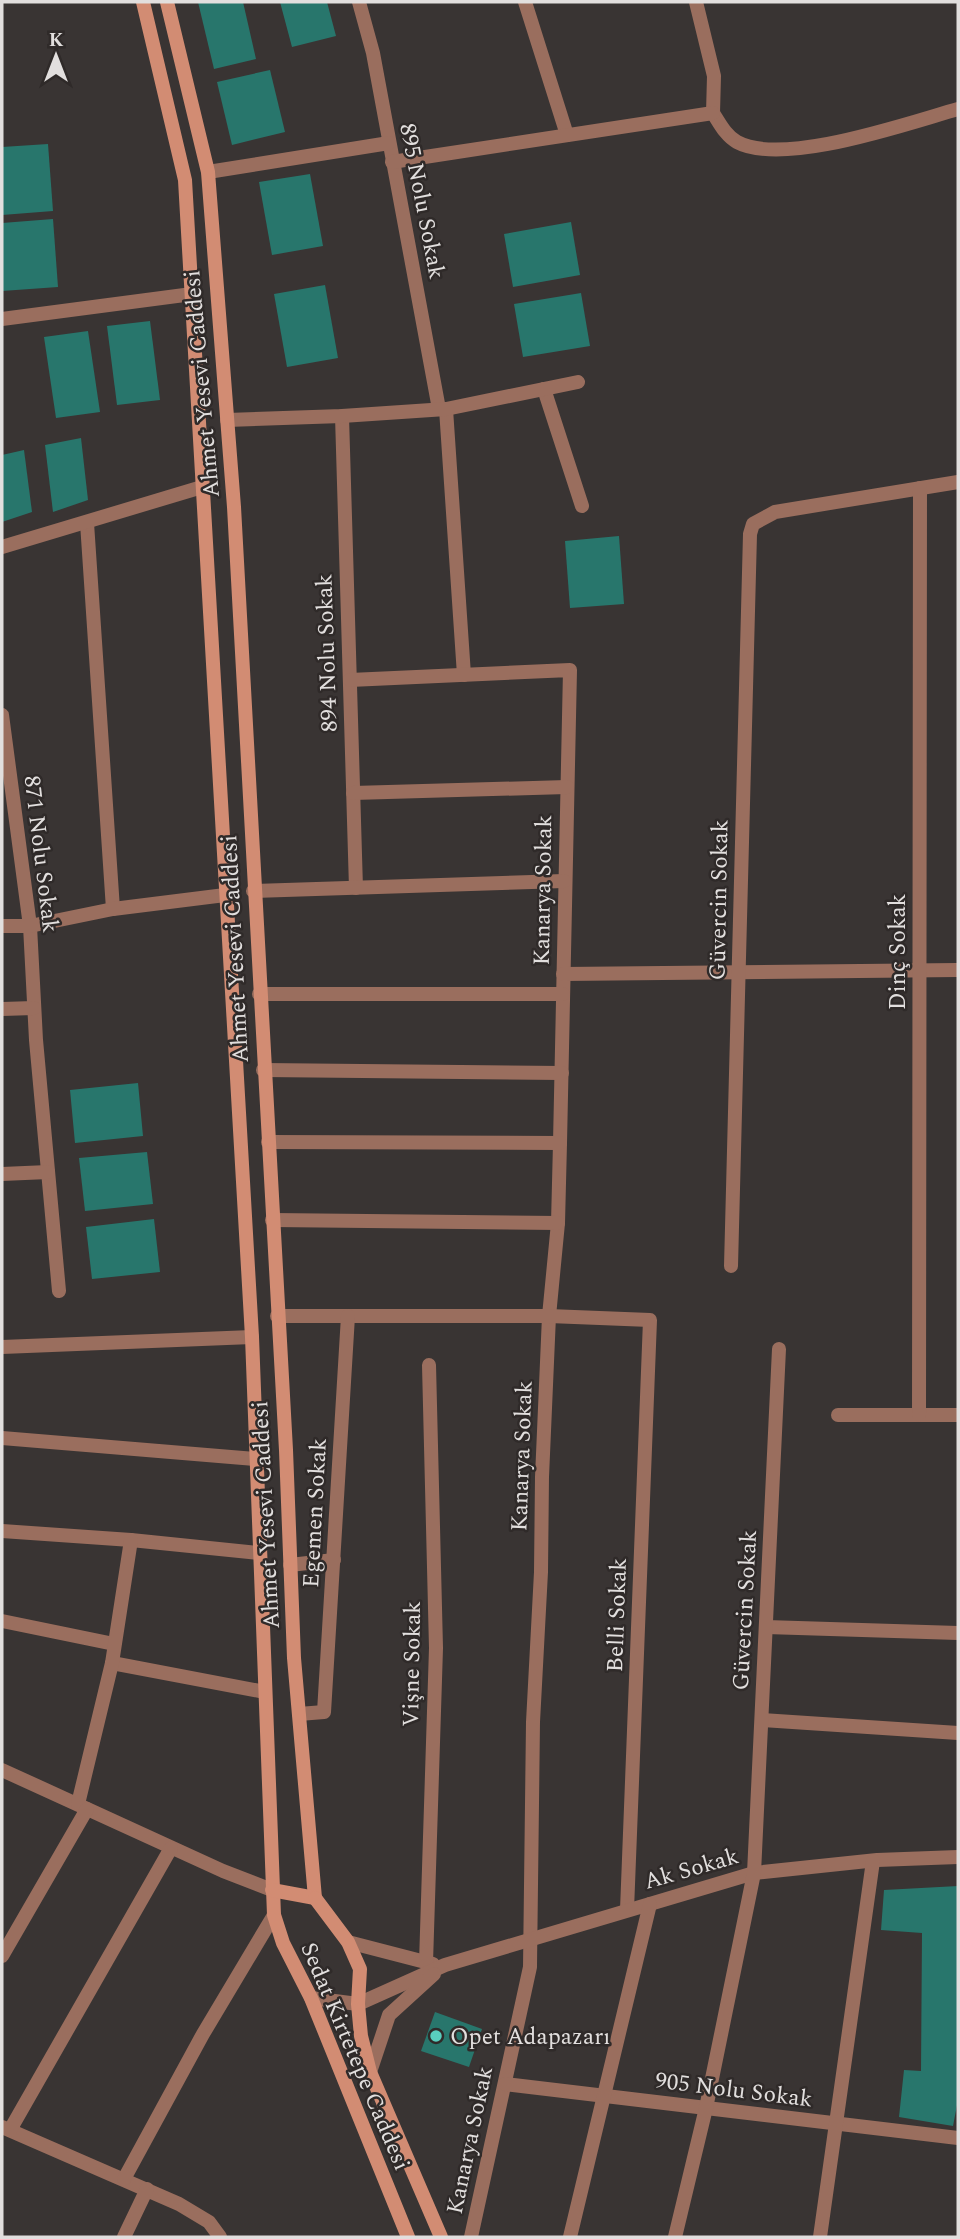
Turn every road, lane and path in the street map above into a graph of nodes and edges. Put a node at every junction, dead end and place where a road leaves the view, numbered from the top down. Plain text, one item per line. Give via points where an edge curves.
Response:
1 (143, 2) edge
2 (167, 2) edge
3 (359, 2) edge
4 (524, 2) edge
5 (696, 2) edge
6 (958, 109) edge
7 (713, 113) junction
8 (567, 135) junction
9 (389, 143) junction
10 (393, 162) junction
11 (208, 172) junction
12 (192, 294) junction
13 (2, 319) edge
14 (578, 382) dead end
15 (544, 389) junction
16 (443, 409) junction
17 (342, 416) junction
18 (227, 420) junction
19 (958, 482) edge
20 (202, 487) junction
21 (920, 488) junction
22 (582, 506) dead end
23 (87, 523) junction
24 (2, 547) edge
25 (464, 675) junction
26 (350, 680) junction
27 (2, 715) edge
28 (4, 748) edge
29 (566, 787) junction
30 (353, 793) junction
31 (564, 881) junction
32 (356, 888) junction
33 (253, 891) junction
34 (225, 895) junction
35 (113, 909) junction
36 (2, 926) edge
37 (30, 926) junction
38 (920, 970) junction
39 (958, 970) edge
40 (739, 972) junction
41 (564, 974) junction
42 (259, 994) junction
43 (563, 994) junction
44 (34, 1008) junction
45 (2, 1009) edge
46 (263, 1069) junction
47 (562, 1073) junction
48 (268, 1142) junction
49 (561, 1143) junction
50 (48, 1172) junction
51 (2, 1174) edge
52 (272, 1220) junction
53 (558, 1223) junction
54 (731, 1266) dead end
55 (59, 1292) dead end
56 (277, 1316) junction
57 (348, 1316) junction
58 (549, 1316) junction
59 (251, 1337) junction
60 (2, 1346) edge
61 (779, 1349) dead end
62 (429, 1365) dead end
63 (838, 1415) dead end
64 (919, 1415) junction
65 (958, 1415) edge
66 (2, 1438) edge
67 (255, 1460) junction
68 (2, 1531) edge
69 (131, 1540) junction
70 (259, 1553) junction
71 (334, 1560) junction
72 (290, 1565) junction
73 (2, 1621) edge
74 (766, 1627) junction
75 (958, 1633) edge
76 (114, 1644) junction
77 (112, 1663) junction
78 (265, 1692) junction
79 (299, 1713) junction
80 (762, 1720) junction
81 (958, 1733) edge
82 (2, 1770) edge
83 (83, 1806) junction
84 (172, 1848) junction
85 (958, 1857) edge
86 (873, 1861) junction
87 (754, 1873) junction
88 (272, 1890) junction
89 (315, 1898) junction
90 (650, 1904) junction
91 (627, 1910) junction
92 (274, 1915) junction
93 (531, 1939) junction
94 (348, 1942) junction
95 (2, 1956) edge
96 (426, 1963) junction
97 (445, 1965) junction
98 (311, 1998) junction
99 (358, 2004) junction
100 (370, 2072) junction
101 (505, 2084) junction
102 (604, 2096) junction
103 (706, 2108) junction
104 (836, 2124) junction
105 (6, 2129) edge
106 (958, 2138) edge
107 (124, 2179) junction
108 (147, 2189) junction
109 (124, 2237) edge
110 (220, 2237) edge
111 (408, 2237) edge
112 (440, 2237) edge
113 (471, 2237) edge
114 (570, 2237) edge
115 (675, 2237) edge
116 (820, 2237) edge

1 - 12 main road, Ahmet Yesevi Caddesi via 184,180
2 - 11 main road, Ahmet Yesevi Caddesi
3 - 9 street, 895 Nolu Sokak
4 - 8 street
5 - 7 street via 713,76
6 - 7 street via 825,144 763,149 734,140
7 - 8 street
8 - 10 street
9 - 10 street, 895 Nolu Sokak
9 - 11 street
10 - 16 street, 895 Nolu Sokak
11 - 18 main road, Ahmet Yesevi Caddesi
12 - 13 street
12 - 20 main road, Ahmet Yesevi Caddesi
14 - 15 street
15 - 16 street
15 - 22 street
16 - 17 street
16 - 25 street, 895 Nolu Sokak
17 - 18 street
17 - 26 street, 894 Nolu Sokak
18 - 33 main road, Ahmet Yesevi Caddesi
19 - 21 street
20 - 23 street
20 - 34 main road, Ahmet Yesevi Caddesi
21 - 38 street, Dinç Sokak
21 - 40 street, Güvercin Sokak via 775,512 753,524
23 - 24 street
23 - 35 street
25 - 26 street
25 - 29 street, Kanarya Sokak via 570,670
26 - 30 street, 894 Nolu Sokak
27 - 28 street, 871 Nolu Sokak
28 - 37 street, 871 Nolu Sokak
29 - 30 street
29 - 31 street, Kanarya Sokak
30 - 32 street, 894 Nolu Sokak
31 - 32 street
31 - 41 street, Kanarya Sokak
32 - 33 street
33 - 42 main road, Ahmet Yesevi Caddesi
34 - 35 street
34 - 59 main road, Ahmet Yesevi Caddesi
35 - 37 street
36 - 37 street
37 - 44 street, 871 Nolu Sokak
38 - 39 street
38 - 40 street
38 - 64 street, Dinç Sokak
40 - 41 street
40 - 54 street, Güvercin Sokak
41 - 43 street, Kanarya Sokak
42 - 43 street
42 - 46 main road, Ahmet Yesevi Caddesi
43 - 47 street, Kanarya Sokak
44 - 45 street
44 - 50 street, 871 Nolu Sokak
46 - 47 street
46 - 48 main road, Ahmet Yesevi Caddesi
47 - 49 street, Kanarya Sokak
48 - 49 street
48 - 52 main road, Ahmet Yesevi Caddesi
49 - 53 street, Kanarya Sokak
50 - 51 street
50 - 55 street, 871 Nolu Sokak
52 - 53 street
52 - 56 main road, Ahmet Yesevi Caddesi
53 - 58 street, Kanarya Sokak
56 - 57 street
56 - 72 main road, Ahmet Yesevi Caddesi
57 - 58 street
57 - 71 street, Egemen Sokak
58 - 91 street, Belli Sokak via 650,1321
58 - 93 street, Kanarya Sokak via 533,1722
59 - 60 street
59 - 67 main road, Ahmet Yesevi Caddesi
61 - 74 street, Güvercin Sokak
62 - 96 street, Vişne Sokak via 436,1648
63 - 64 street
64 - 65 street
66 - 67 street
67 - 70 main road, Ahmet Yesevi Caddesi
68 - 69 street
69 - 70 street
69 - 76 street
70 - 78 main road, Ahmet Yesevi Caddesi
71 - 72 street
71 - 79 street, Egemen Sokak via 324,1712
72 - 79 main road, Ahmet Yesevi Caddesi
73 - 76 street
74 - 75 street
74 - 80 street, Güvercin Sokak
76 - 77 street
77 - 78 street
77 - 83 street
78 - 88 main road, Ahmet Yesevi Caddesi
79 - 89 main road, Ahmet Yesevi Caddesi
80 - 81 street
80 - 87 street, Güvercin Sokak
82 - 83 street
83 - 84 street
83 - 95 street
84 - 88 street
84 - 105 street
85 - 86 street, Ak Sokak
86 - 87 street, Ak Sokak
86 - 104 street
87 - 90 street, Ak Sokak
87 - 103 street, Güvercin Sokak
88 - 89 main road
88 - 92 main road, Sedat Kirtetepe Caddesi
89 - 94 main road, Sedat Kirtetepe Caddesi
90 - 91 street, Ak Sokak
90 - 102 street
91 - 93 street, Ak Sokak
92 - 98 main road, Sedat Kirtetepe Caddesi
92 - 107 street
93 - 97 street, Ak Sokak
93 - 101 street, Kanarya Sokak via 530,1967
94 - 96 street
94 - 99 main road, Sedat Kirtetepe Caddesi via 360,1969
96 - 97 street
97 - 99 street, Ak Sokak
97 - 100 street via 388,2015
98 - 99 street
98 - 111 main road, Sedat Kirtetepe Caddesi
99 - 100 main road, Sedat Kirtetepe Caddesi
100 - 112 main road, Sedat Kirtetepe Caddesi
101 - 102 street, 905 Nolu Sokak
101 - 113 street, Kanarya Sokak
102 - 103 street, 905 Nolu Sokak
102 - 114 street
103 - 104 street, 905 Nolu Sokak
103 - 115 street, Güvercin Sokak
104 - 106 street, 905 Nolu Sokak
104 - 116 street
105 - 107 street
107 - 108 street
108 - 109 street
108 - 110 street via 209,2222

